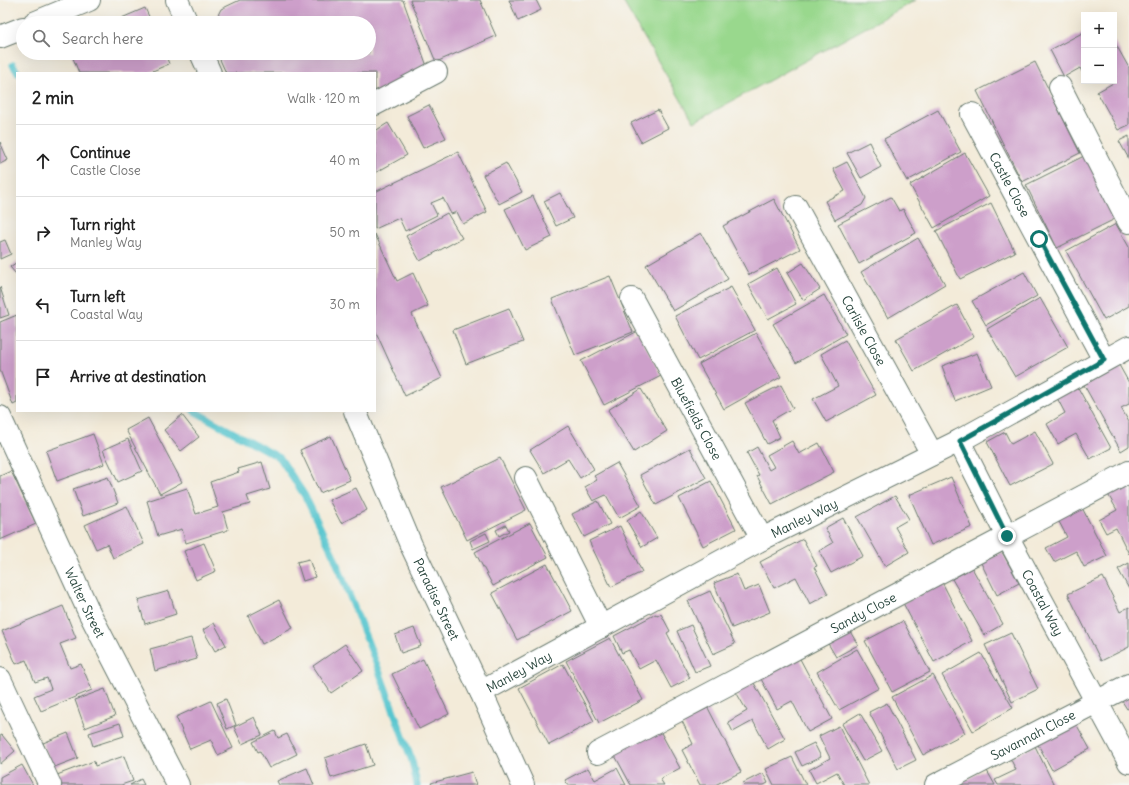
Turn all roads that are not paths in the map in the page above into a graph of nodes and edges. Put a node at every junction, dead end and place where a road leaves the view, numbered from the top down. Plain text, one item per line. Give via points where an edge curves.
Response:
1 (89, 0) edge
2 (177, 0) edge
3 (51, 16) edge
4 (185, 16) edge
5 (16, 31) edge
6 (0, 37) edge
7 (204, 60) edge
8 (210, 72) edge
9 (436, 72) dead end
10 (1060, 87) dead end
11 (376, 103) edge
12 (972, 114) dead end
13 (796, 207) dead end
14 (1129, 222) edge
15 (632, 299) dead end
16 (1129, 347) edge
17 (1104, 360) junction
18 (355, 412) edge
19 (0, 417) edge
20 (960, 441) junction
21 (932, 454) junction
22 (1129, 472) edge
23 (526, 478) dead end
24 (1007, 536) junction
25 (762, 539) junction
26 (601, 626) junction
27 (0, 679) edge
28 (1129, 685) edge
29 (481, 692) junction
30 (1097, 702) junction
31 (598, 753) dead end
32 (1129, 762) edge
33 (50, 785) edge
34 (178, 785) edge
35 (523, 785) edge
36 (936, 785) edge

1 - 3 street
2 - 4 street
5 - 6 street
7 - 8 street
9 - 11 street
10 - 14 street
12 - 17 street, Castle Close
13 - 21 street, Carlisle Close
15 - 25 street, Bluefields Close
16 - 17 street, Manley Way
17 - 20 street, Manley Way
18 - 29 street, Paradise Street via 411,545
19 - 34 street, Walter Street via 89,612
20 - 21 street, Manley Way
20 - 24 street, Coastal Way
21 - 25 street, Manley Way
22 - 24 street, Sandy Close
23 - 26 street
24 - 30 street, Coastal Way
24 - 31 street, Sandy Close
25 - 26 street, Manley Way
26 - 29 street, Manley Way
27 - 33 street
28 - 30 street, Savannah Close
29 - 35 street, Paradise Street
30 - 32 street, Coastal Way
30 - 36 street, Savannah Close

